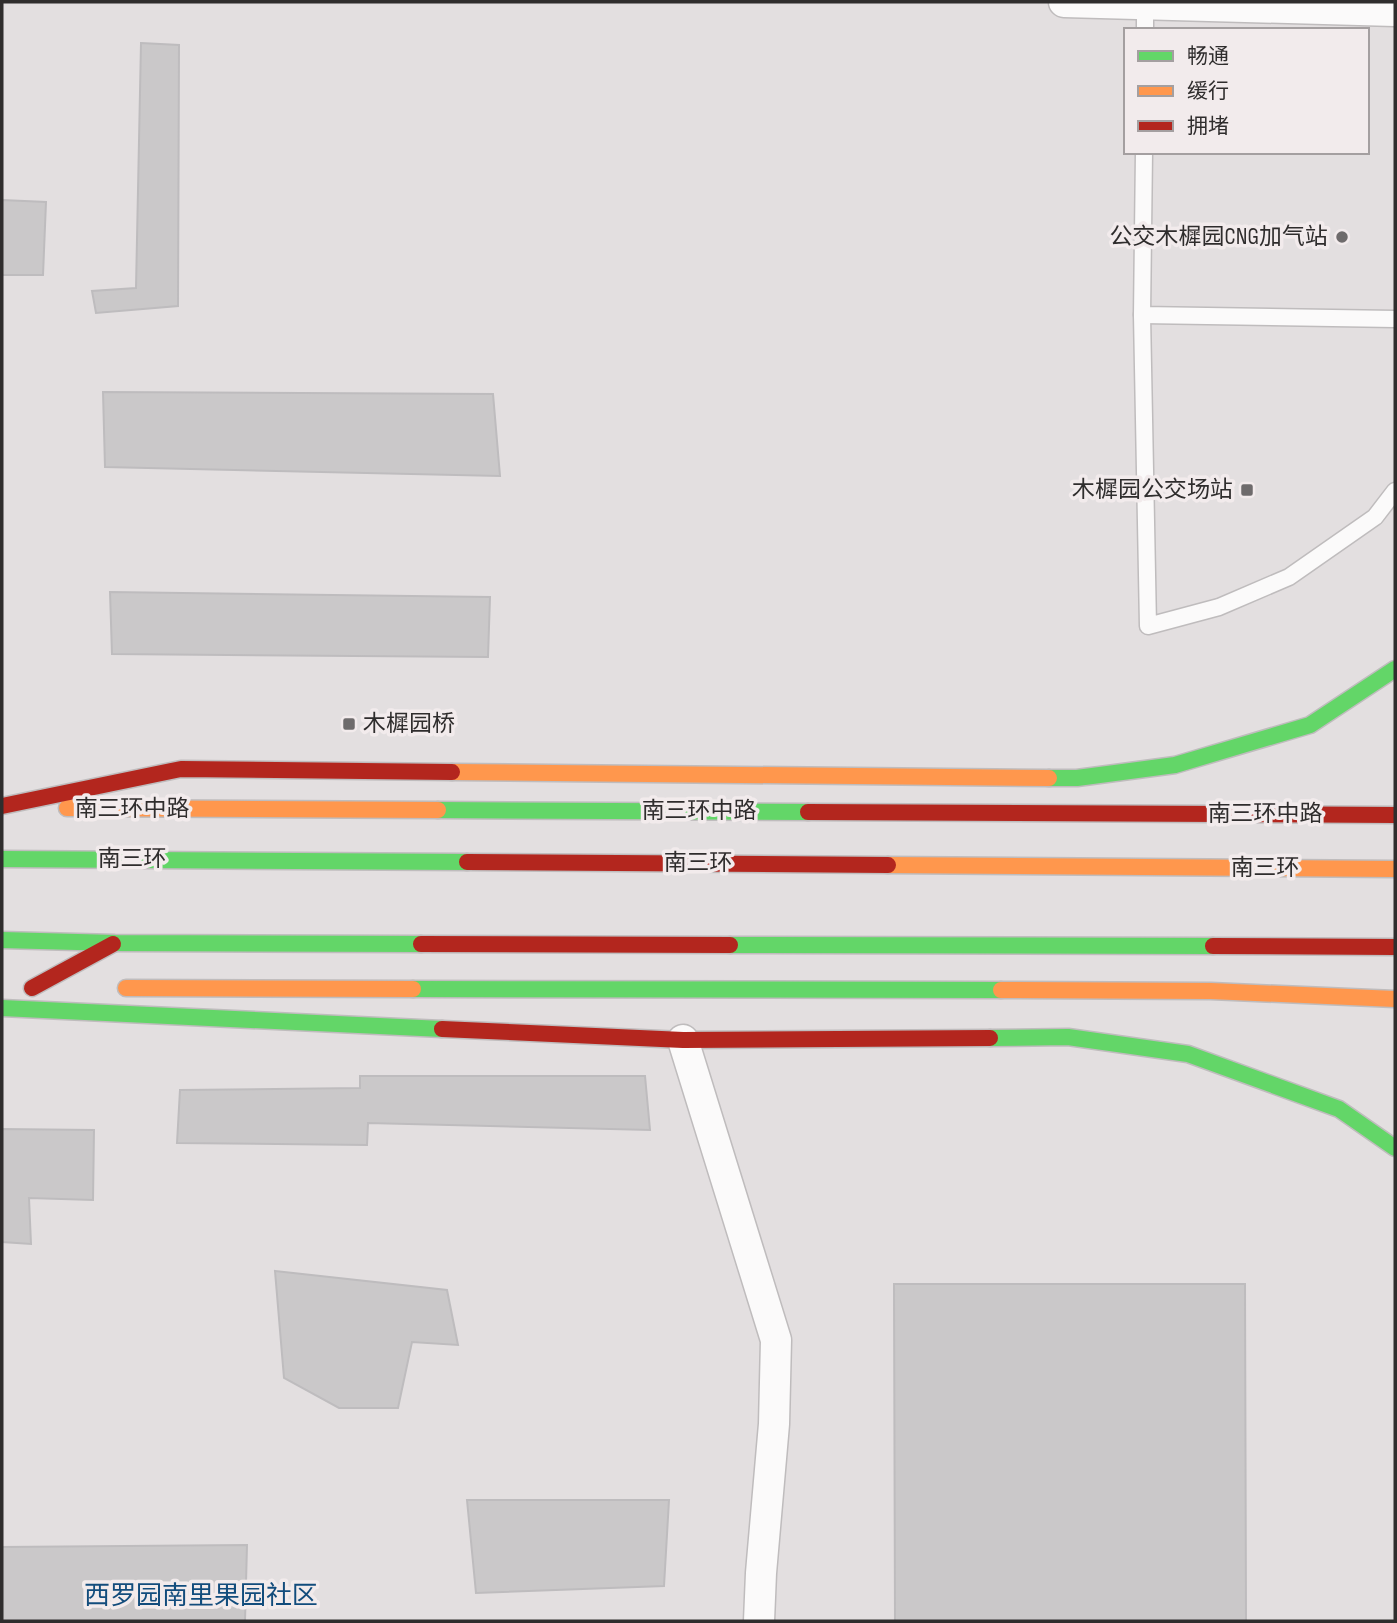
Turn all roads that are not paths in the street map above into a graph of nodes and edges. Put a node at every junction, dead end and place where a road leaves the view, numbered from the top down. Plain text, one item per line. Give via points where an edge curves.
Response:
1 (1065, 2) edge
2 (1395, 11) edge
3 (1145, 17) edge
4 (1144, 154) edge
5 (1142, 315) junction
6 (1395, 319) edge
7 (1395, 491) edge
8 (1395, 669) edge
9 (2, 807) edge
10 (1395, 815) edge
11 (5, 858) edge
12 (1395, 869) edge
13 (2, 940) edge
14 (115, 943) junction
15 (1395, 947) edge
16 (32, 988) junction
17 (60, 988) dead end
18 (116, 988) dead end
19 (12, 990) dead end
20 (1395, 999) edge
21 (2, 1008) edge
22 (682, 1040) junction
23 (1395, 1148) edge
24 (759, 1621) edge

1 - 3 street
2 - 3 street
4 - 5 lane
5 - 6 lane
5 - 7 lane via 1148,626 1219,607 1289,578 1374,517
8 - 9 main road via 1310,725 1175,765 1077,778 181,769
9 - 10 main road, 南三环中路
11 - 12 main road, 南三环
13 - 14 main road
14 - 15 main road
14 - 16 main road
16 - 17 main road
16 - 19 main road
18 - 20 main road via 1197,991
21 - 22 main road
22 - 23 main road via 1068,1037 1188,1054 1339,1109
22 - 24 street via 776,1340

